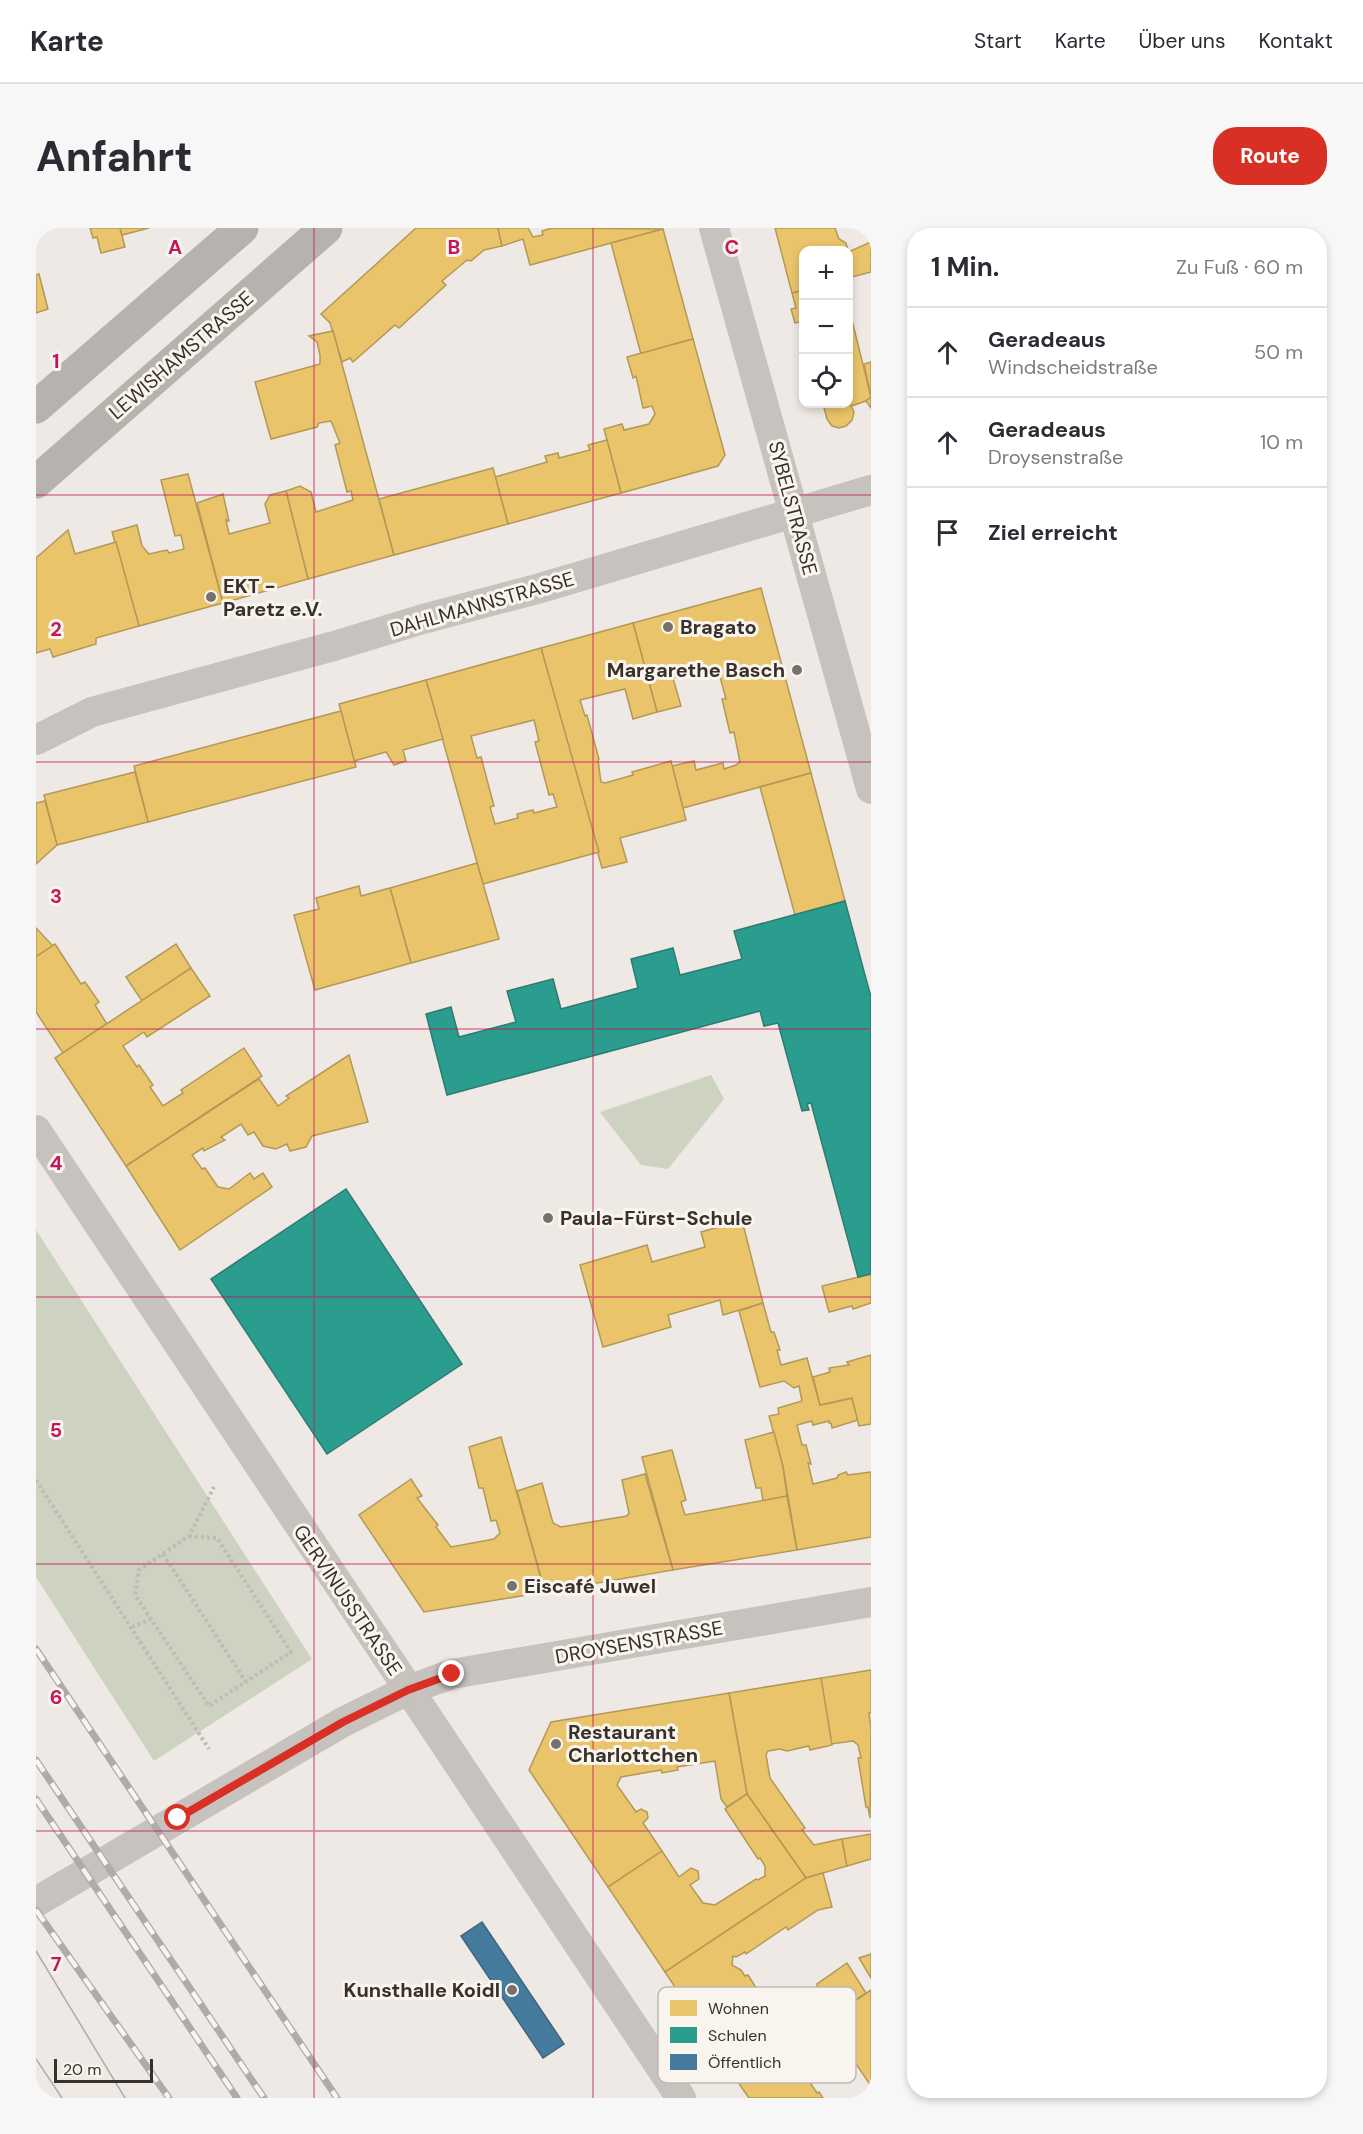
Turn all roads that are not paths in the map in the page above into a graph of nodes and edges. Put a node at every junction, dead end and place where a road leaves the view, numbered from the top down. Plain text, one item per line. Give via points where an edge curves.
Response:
1 (242, 228) edge
2 (326, 228) edge
3 (714, 228) edge
4 (36, 407) edge
5 (36, 482) edge
6 (871, 490) edge
7 (794, 512) junction
8 (92, 712) junction
9 (36, 716) edge
10 (36, 740) edge
11 (871, 789) edge
12 (36, 1131) edge
13 (871, 1602) edge
14 (408, 1690) junction
15 (36, 1902) edge
16 (658, 2064) edge
17 (671, 2083) edge
18 (681, 2098) edge

1 - 4 main road
2 - 5 main road, LEWISHAMSTRASSE
3 - 7 street, SYBELSTRASSE
6 - 7 street, DAHLMANNSTRASSE
7 - 8 street, DAHLMANNSTRASSE via 537,589
7 - 11 street, SYBELSTRASSE
8 - 9 street, DAHLMANNSTRASSE
8 - 10 street, DAHLMANNSTRASSE
12 - 14 street, GERVINUSSTRASSE
13 - 14 street, DROYSENSTRASSE via 452,1674
14 - 15 street, DROYSENSTRASSE via 343,1722
14 - 16 street, GERVINUSSTRASSE
17 - 18 street, GERVINUSSTRASSE

